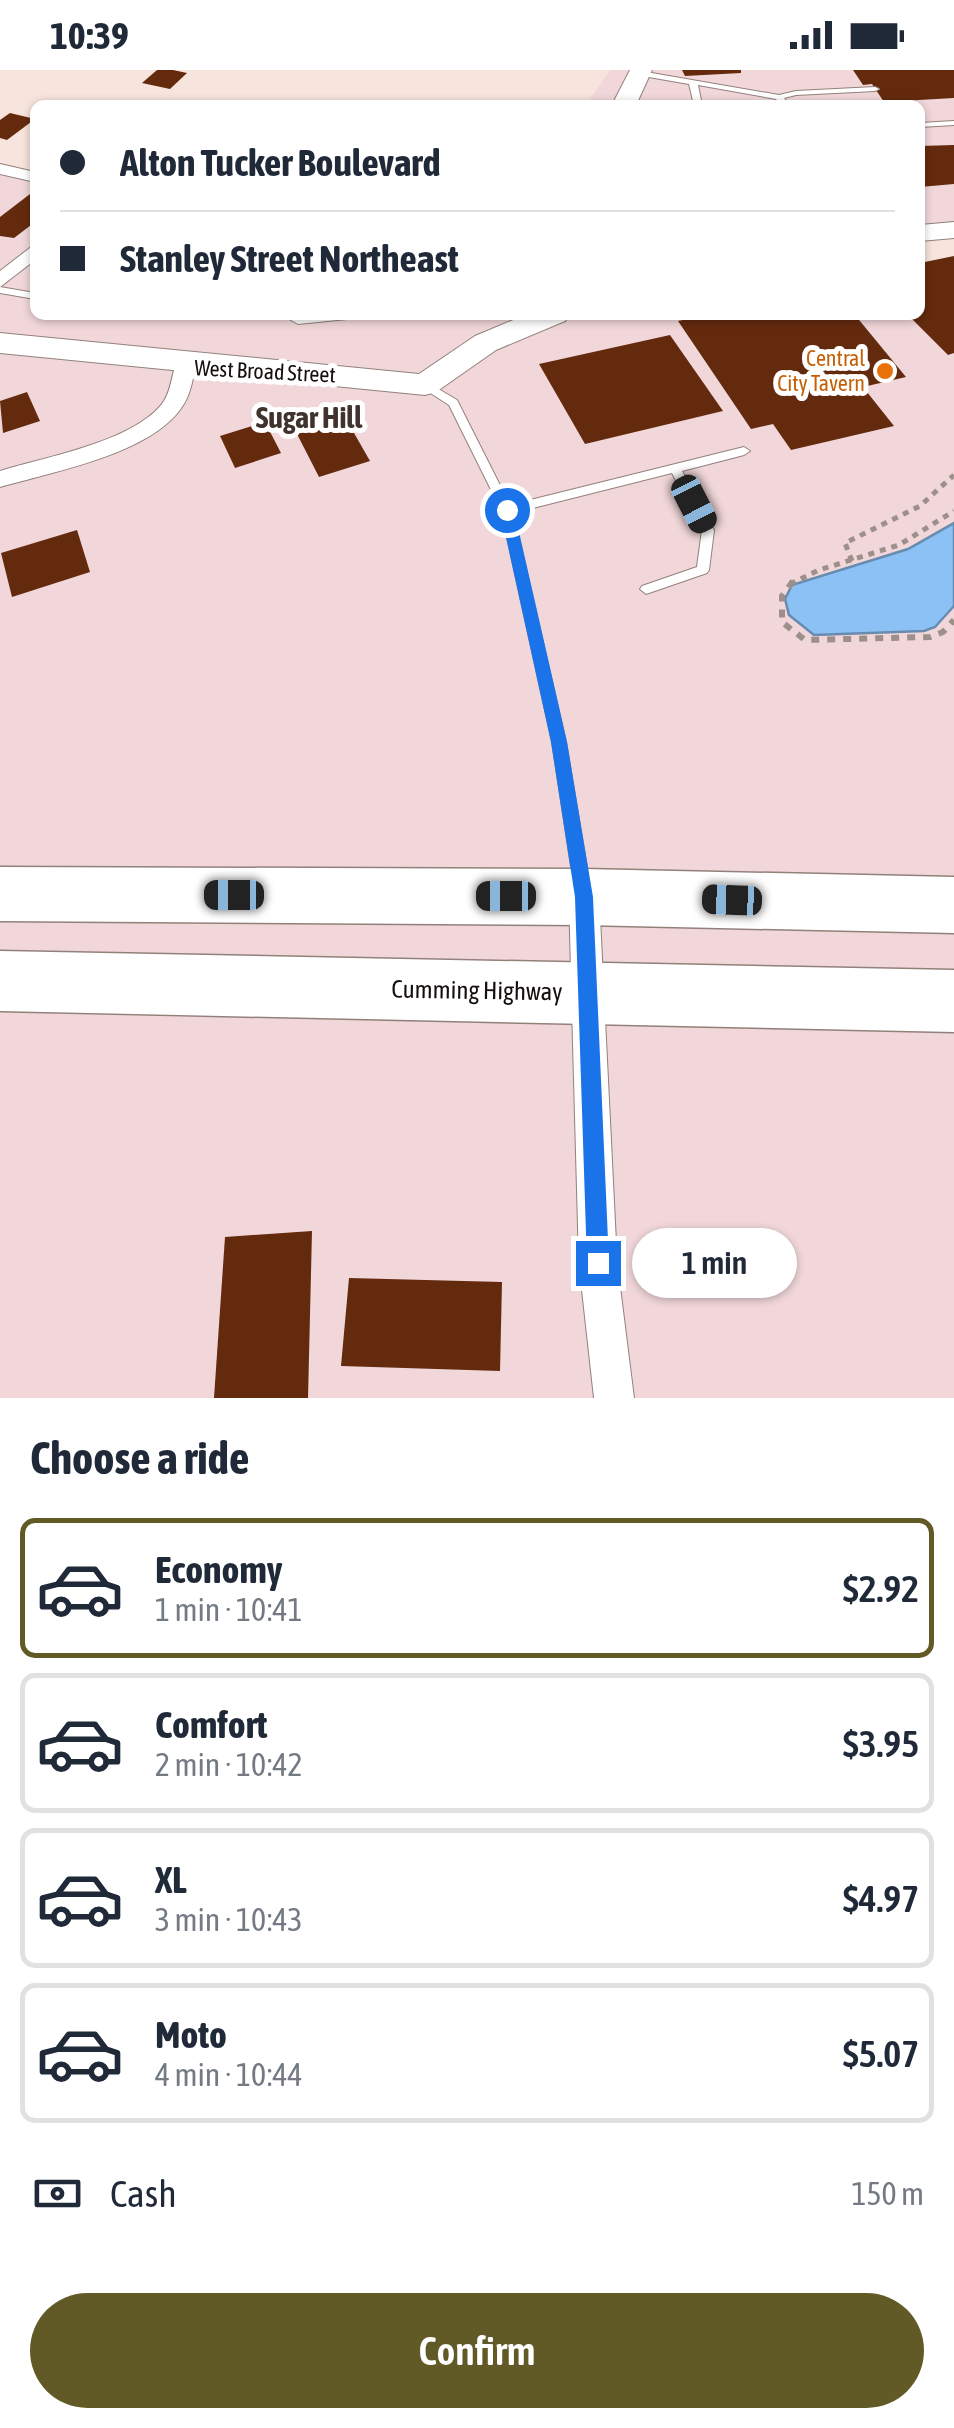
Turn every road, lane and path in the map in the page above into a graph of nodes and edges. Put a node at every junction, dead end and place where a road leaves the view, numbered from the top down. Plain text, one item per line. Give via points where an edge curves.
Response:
1 (640, 71) edge
2 (693, 82) junction
3 (875, 88) dead end
4 (626, 100) edge
5 (697, 100) edge
6 (777, 100) edge
7 (784, 100) edge
8 (954, 123) edge
9 (925, 125) edge
10 (0, 170) edge
11 (30, 176) edge
12 (954, 230) edge
13 (925, 233) edge
14 (30, 254) edge
15 (0, 281) edge
16 (0, 290) edge
17 (30, 295) edge
18 (540, 320) edge
19 (0, 342) edge
20 (186, 363) junction
21 (424, 385) junction
22 (744, 451) dead end
23 (675, 469) junction
24 (954, 474) edge
25 (0, 479) edge
26 (507, 510) junction
27 (954, 511) edge
28 (852, 560) junction
29 (646, 590) dead end
30 (954, 620) edge
31 (0, 894) edge
32 (584, 897) junction
33 (954, 906) edge
34 (0, 981) edge
35 (588, 992) junction
36 (954, 1001) edge
37 (614, 1398) edge

1 - 2 lane
1 - 4 street
2 - 5 lane
2 - 6 lane
3 - 7 lane via 796,92
8 - 9 lane
10 - 11 street
12 - 13 street
14 - 15 street
16 - 17 lane
18 - 21 street via 469,350
19 - 20 street
20 - 21 street, West Broad Street
20 - 25 street, West Broad Street via 172,407 149,425
21 - 26 lane via 453,402
22 - 23 lane
23 - 26 lane
23 - 29 lane via 708,530 704,570
24 - 28 path via 920,506 845,544
26 - 32 lane via 559,742
27 - 28 path via 913,542
28 - 30 path via 782,588 782,622 805,640 827,641 930,637
31 - 32 highway
32 - 33 highway
32 - 35 street
34 - 35 highway, Cumming Highway
35 - 36 highway, Cumming Highway
35 - 37 street via 598,1263

